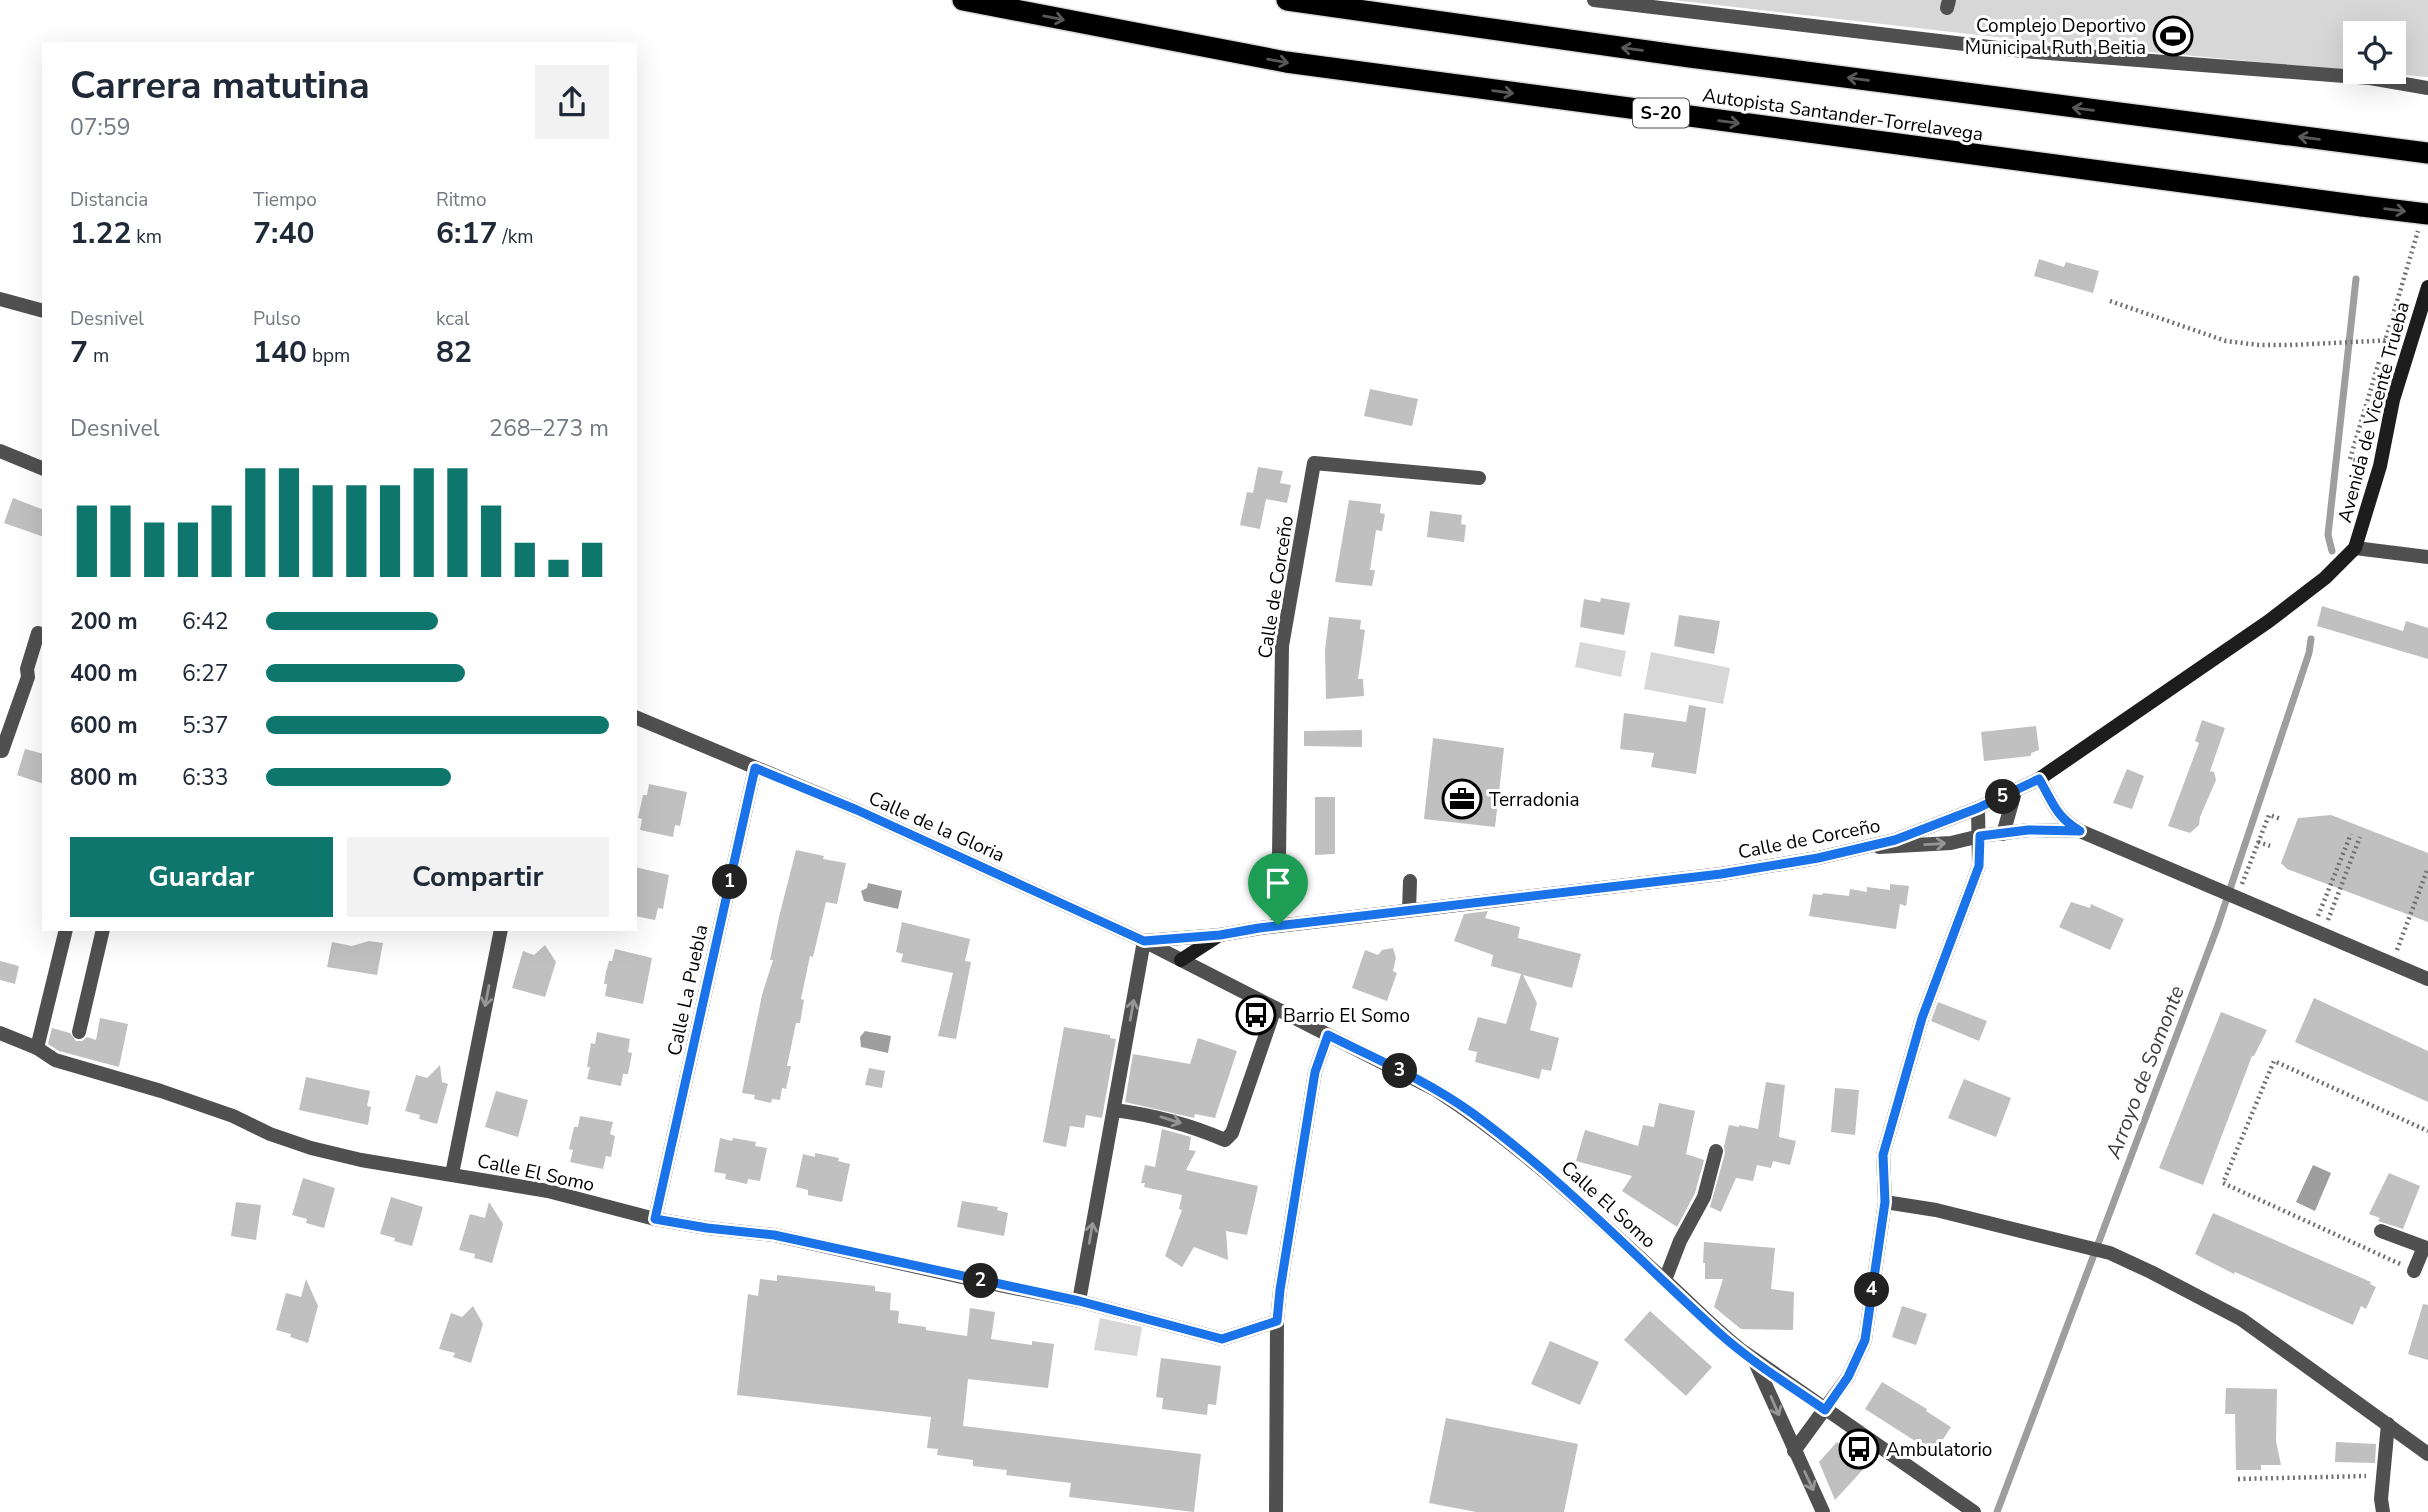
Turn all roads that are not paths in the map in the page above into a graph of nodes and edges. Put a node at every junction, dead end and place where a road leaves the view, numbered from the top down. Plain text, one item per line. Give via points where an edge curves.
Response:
1 (963, 0) edge
2 (1287, 0) edge
3 (1594, 0) edge
4 (2428, 88) edge
5 (2428, 153) edge
6 (2424, 219) edge
7 (2428, 287) edge
8 (0, 299) edge
9 (42, 310) edge
10 (0, 451) edge
11 (42, 469) edge
12 (1479, 478) dead end
13 (2355, 548) junction
14 (2428, 556) edge
15 (38, 633) dead end
16 (28, 677) junction
17 (42, 681) edge
18 (637, 719) edge
19 (2, 751) dead end
20 (755, 768) junction
21 (2039, 779) junction
22 (2015, 792) junction
23 (1978, 808) junction
24 (2080, 831) junction
25 (2003, 834) junction
26 (1980, 836) junction
27 (1867, 848) junction
28 (1410, 881) dead end
29 (1409, 910) junction
30 (1278, 925) junction
31 (66, 931) edge
32 (103, 931) edge
33 (501, 931) edge
34 (1220, 935) junction
35 (1144, 941) junction
36 (1181, 960) junction
37 (2428, 979) edge
38 (1275, 1009) junction
39 (79, 1032) dead end
40 (0, 1033) edge
41 (1328, 1035) junction
42 (37, 1048) junction
43 (1114, 1110) junction
44 (1716, 1151) dead end
45 (452, 1174) junction
46 (1885, 1202) junction
47 (655, 1219) junction
48 (2381, 1231) dead end
49 (2414, 1271) road end
50 (1665, 1280) junction
51 (1079, 1301) junction
52 (1277, 1321) junction
53 (1756, 1362) junction
54 (1825, 1410) junction
55 (2388, 1424) junction
56 (1794, 1451) junction
57 (2428, 1454) edge
58 (1276, 1512) edge
59 (1823, 1512) edge
60 (1974, 1512) edge
61 (2383, 1512) edge

1 -> 6 highway, Autopista Santander-Torrelavega / S-20, bridge via 1286,62 2362,206
5 -> 2 highway, Autopista Santander-Torrelavega
3 - 4 street via 2023,51 2370,78
7 - 13 main road, Avenida de Vicente Trueba
8 - 9 street
10 - 11 street
12 - 30 street, Calle de Corceño via 1314,463 1282,646
13 - 14 street
13 - 21 main road, Calle de Corceño via 2269,621
15 - 16 street
16 - 17 street
16 - 19 street
18 - 20 street, Calle de la Gloria
20 - 35 street, Calle de la Gloria
20 - 47 street, Calle La Puebla
21 - 22 main road, Calle de Corceño
21 - 24 street via 2059,815
22 - 23 main road, Calle de Corceño
22 - 25 street
23 - 26 street
23 - 27 main road, Calle de Corceño
24 - 25 street
24 - 37 street
25 - 26 street
27 -> 26 street via 1951,843
26 - 46 street via 1979,866 1922,1018 1883,1155
27 - 29 main road, Calle de Corceño via 1721,874
28 - 29 street
29 - 30 main road, Calle de Corceño
30 - 34 main road, Calle de Corceño
31 - 42 street
32 - 39 street
33 -> 45 street
34 - 35 main road, Calle de Corceño
34 - 36 main road, Calle de Corceño
35 - 36 street, Calle de la Gloria
43 -> 35 street
36 - 38 street, Calle El Somo
38 - 41 street, Calle El Somo
43 -> 38 street via 1155,1115 1225,1140 1232,1133
40 - 42 street, Calle El Somo
41 - 50 street, Calle El Somo via 1436,1090 1472,1114 1536,1164
41 - 52 street via 1315,1072
42 - 45 street, Calle El Somo via 55,1060 161,1091 311,1148
51 -> 43 street
44 - 50 street, Calle El Somo via 1704,1197
45 - 47 street, Calle El Somo via 548,1191
46 - 54 street via 1865,1340 1848,1377
46 - 55 street via 2110,1253 2241,1319
47 - 51 street, Calle El Somo via 774,1235
48 - 49 street via 2424,1247
50 - 53 street, Calle El Somo
51 - 52 street, Calle El Somo via 1222,1339
52 - 58 street
53 - 54 street, Calle El Somo
53 -> 56 street
54 - 56 street
54 - 60 street, Calle El Somo
55 - 57 street
55 - 61 street
56 -> 59 street

